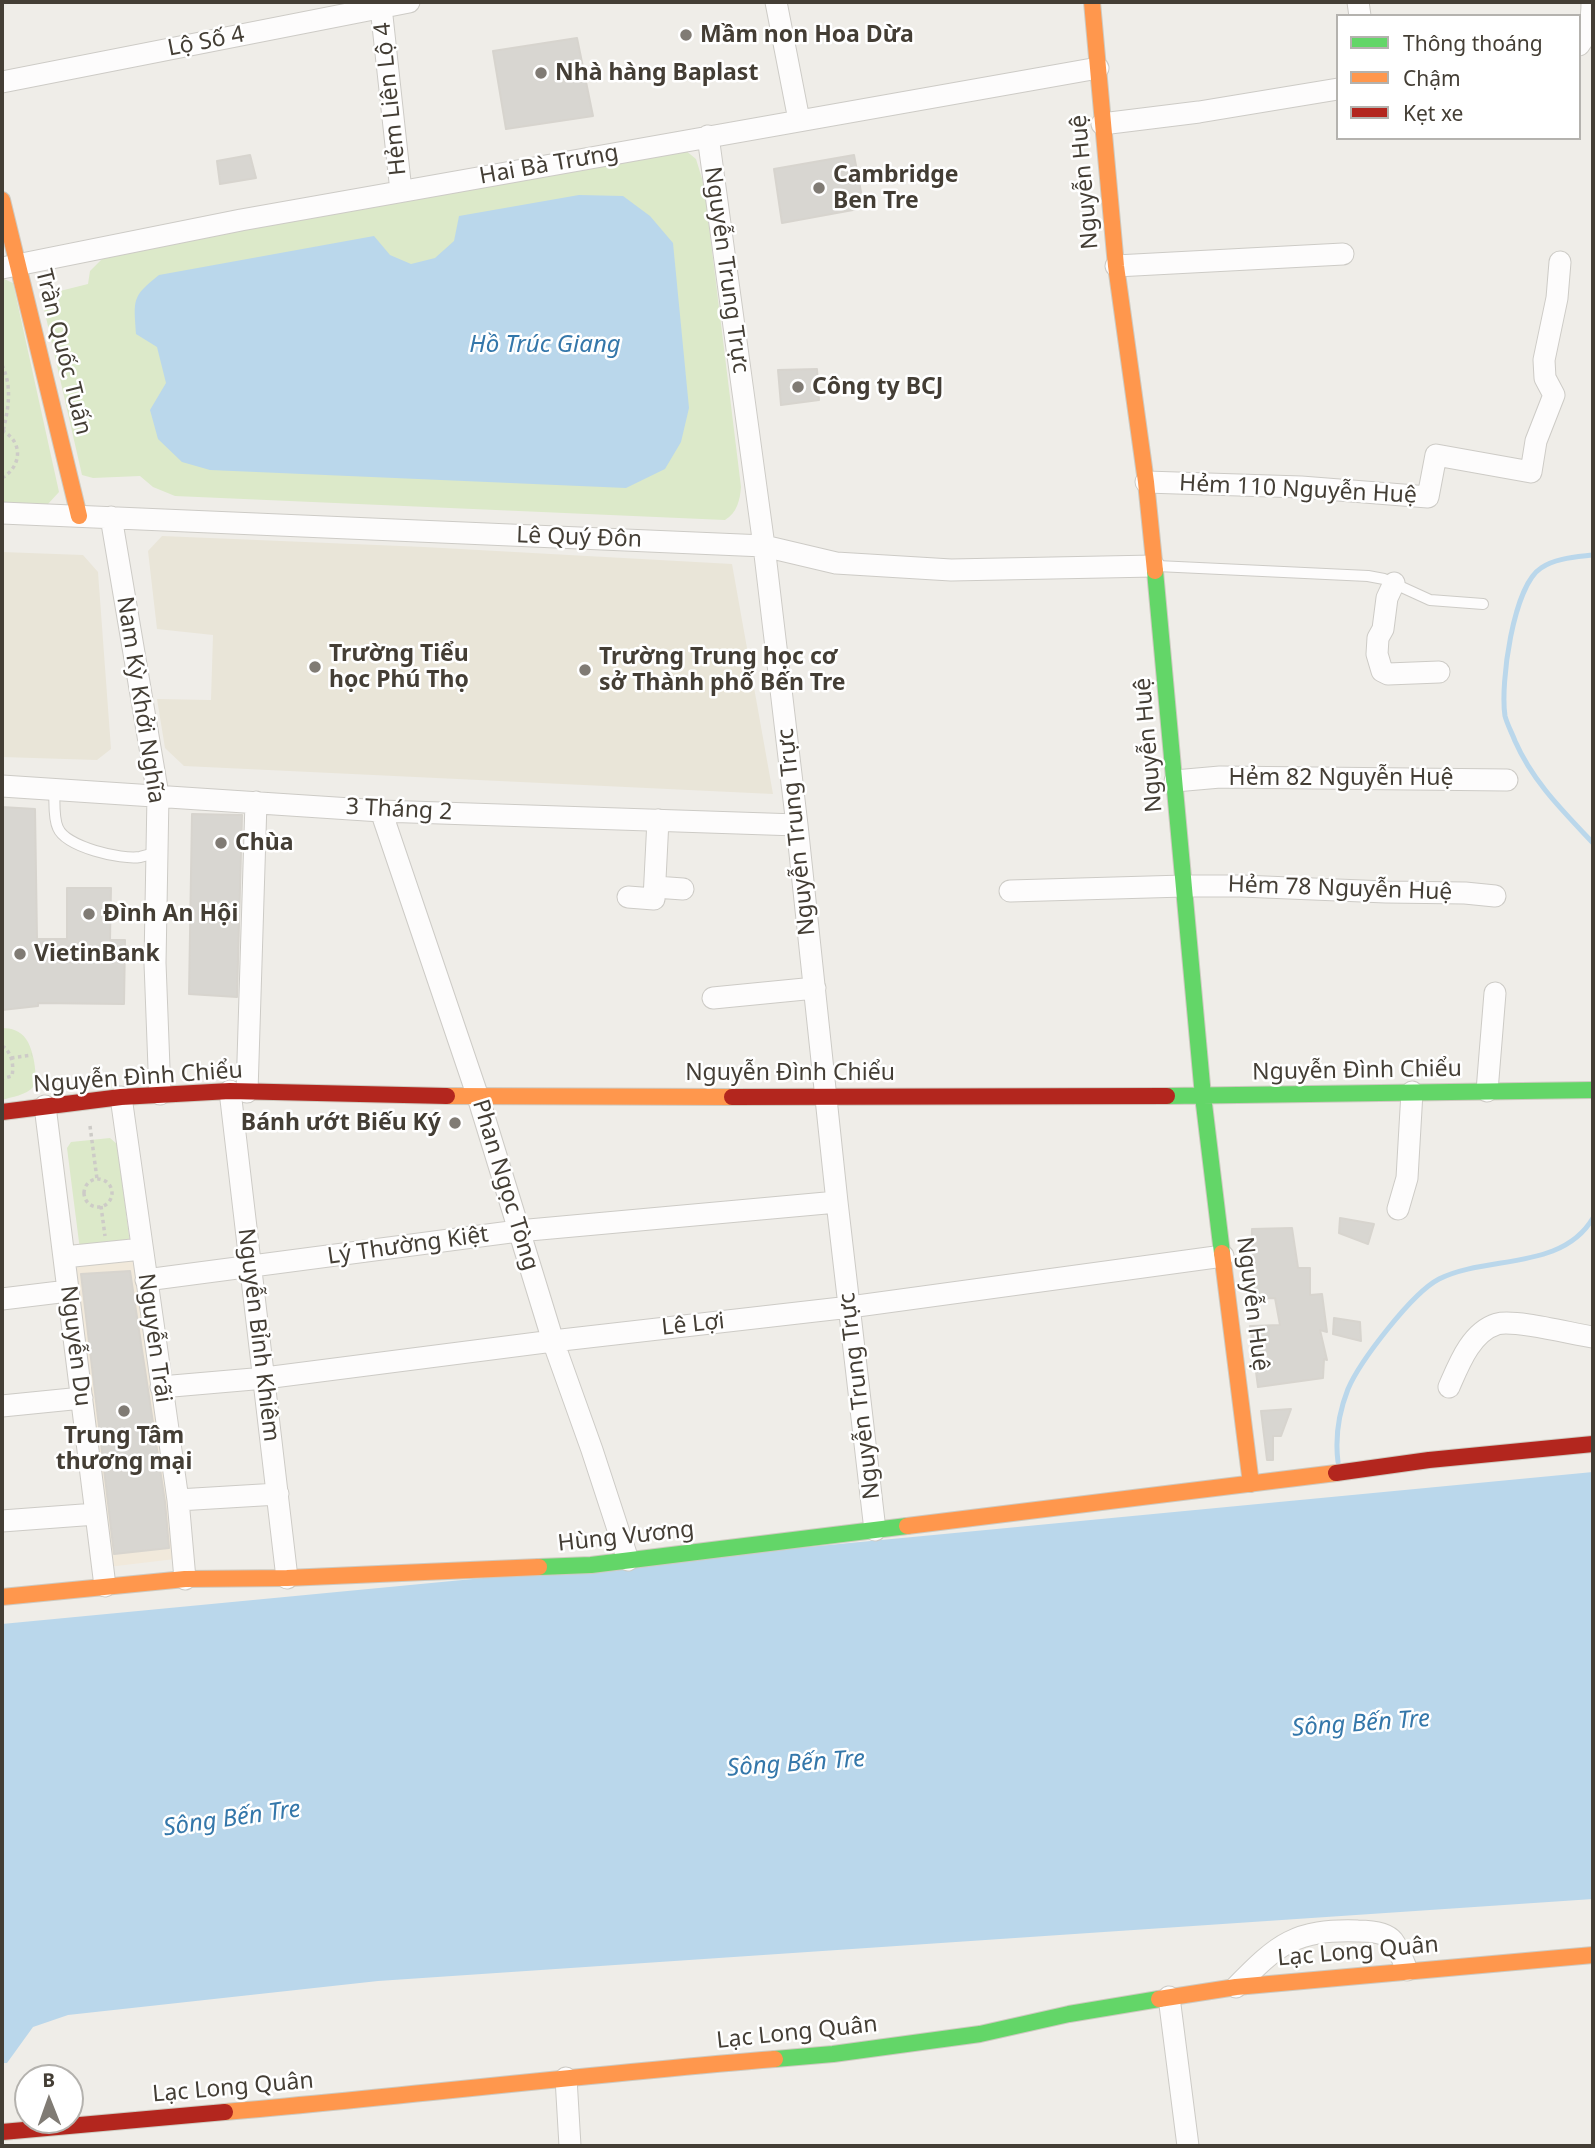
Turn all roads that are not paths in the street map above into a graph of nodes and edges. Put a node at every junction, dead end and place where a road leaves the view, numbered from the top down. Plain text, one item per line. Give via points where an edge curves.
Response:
1 (409, 2) edge
2 (776, 2) edge
3 (1092, 2) edge
4 (1592, 2) edge
5 (381, 7) junction
6 (1581, 42) edge
7 (1098, 68) junction
8 (2, 82) edge
9 (1336, 89) edge
10 (799, 120) junction
11 (1102, 124) junction
12 (708, 136) junction
13 (401, 191) junction
14 (2, 200) edge
15 (1343, 254) dead end
16 (1560, 262) dead end
17 (10, 267) edge
18 (1116, 267) junction
19 (1146, 482) junction
20 (2, 513) edge
21 (79, 516) junction
22 (111, 517) junction
23 (764, 545) junction
24 (1154, 566) junction
25 (1395, 583) junction
26 (1483, 604) dead end
27 (1439, 673) dead end
28 (1507, 780) dead end
29 (1175, 781) junction
30 (2, 786) edge
31 (54, 789) junction
32 (158, 795) junction
33 (256, 802) junction
34 (382, 811) junction
35 (658, 820) junction
36 (797, 825) junction
37 (156, 852) junction
38 (1184, 886) junction
39 (655, 887) junction
40 (683, 889) dead end
41 (1010, 891) dead end
42 (1495, 896) dead end
43 (628, 897) dead end
44 (815, 988) junction
45 (1496, 993) dead end
46 (713, 998) dead end
47 (1586, 1090) edge
48 (238, 1091) junction
49 (1487, 1091) junction
50 (1412, 1093) junction
51 (160, 1094) junction
52 (827, 1095) junction
53 (1203, 1096) junction
54 (121, 1097) junction
55 (478, 1097) junction
56 (45, 1106) junction
57 (2, 1112) edge
58 (837, 1202) junction
59 (1398, 1209) dead end
60 (518, 1231) junction
61 (142, 1249) junction
62 (1223, 1256) junction
63 (64, 1257) junction
64 (250, 1267) junction
65 (146, 1280) junction
66 (68, 1291) junction
67 (2, 1299) edge
68 (850, 1307) junction
69 (1593, 1338) edge
70 (553, 1341) junction
71 (265, 1378) junction
72 (161, 1387) junction
73 (1449, 1387) dead end
74 (82, 1398) junction
75 (2, 1406) edge
76 (1593, 1444) edge
77 (1251, 1484) junction
78 (278, 1494) junction
79 (178, 1500) junction
80 (96, 1514) junction
81 (2, 1521) edge
82 (875, 1530) junction
83 (628, 1560) junction
84 (286, 1578) junction
85 (186, 1579) junction
86 (105, 1586) junction
87 (2, 1597) edge
88 (1593, 1955) edge
89 (1407, 1970) junction
90 (1236, 1987) junction
91 (1169, 1997) junction
92 (566, 2078) junction
93 (2, 2132) edge
94 (570, 2146) edge
95 (1188, 2146) edge

1 - 5 street, Lộ Số 4
2 - 10 street
3 - 7 street, Nguyễn Huệ
4 - 6 street via 1589,33
5 - 8 street, Lộ Số 4
5 - 13 street, Hẻm Liên Lộ 4
7 - 10 street, Hai Bà Trưng
7 - 11 street, Nguyễn Huệ
9 - 11 street
10 - 12 street, Hai Bà Trưng
11 - 18 street, Nguyễn Huệ
12 - 13 street, Hai Bà Trưng
12 - 23 street, Nguyễn Trung Trực
13 - 17 street, Hai Bà Trưng
14 - 17 street, Trần Quốc Tuấn
15 - 18 street
16 - 19 street, Hẻm 110 Nguyễn Huệ via 1544,360 1545,378 1554,396 1533,452 1531,472 1436,455 1428,497
17 - 21 street, Trần Quốc Tuấn
18 - 19 street, Nguyễn Huệ
19 - 24 street, Nguyễn Huệ
20 - 21 street, Lê Quý Đôn
21 - 22 street, Lê Quý Đôn
22 - 23 street, Lê Quý Đôn
22 - 32 street, Nam Kỳ Khởi Nghĩa
23 - 24 street, Lê Quý Đôn via 836,563 951,570
23 - 36 street, Nguyễn Trung Trực
24 - 25 lane via 1335,573
24 - 29 street, Nguyễn Huệ
25 - 26 lane via 1430,600
25 - 27 street via 1378,638 1382,671
28 - 29 street, Hẻm 82 Nguyễn Huệ via 1220,777
29 - 38 street, Nguyễn Huệ
30 - 31 street, 3 Tháng 2
31 - 32 street, 3 Tháng 2
31 - 37 lane via 57,827 64,836 104,853 138,858
32 - 33 street, 3 Tháng 2
32 - 37 street, Nam Kỳ Khởi Nghĩa
33 - 34 street, 3 Tháng 2
33 - 48 street, Nguyễn Bỉnh Khiêm
34 - 35 street, 3 Tháng 2
34 - 55 street, Phan Ngọc Tòng
35 - 36 street, 3 Tháng 2
35 - 39 street
36 - 44 street, Nguyễn Trung Trực
37 - 51 street, Nam Kỳ Khởi Nghĩa
38 - 41 street, Hẻm 78 Nguyễn Huệ
38 - 42 street, Hẻm 78 Nguyễn Huệ
38 - 53 street, Nguyễn Huệ
39 - 40 street
39 - 43 street via 654,898
44 - 46 street
44 - 52 street, Nguyễn Trung Trực
45 - 49 street
47 - 49 street, Nguyễn Đình Chiểu
48 - 51 street, Nguyễn Đình Chiểu
48 - 55 street, Nguyễn Đình Chiểu
48 - 64 street, Nguyễn Bỉnh Khiêm
49 - 50 street, Nguyễn Đình Chiểu
50 - 53 street, Nguyễn Đình Chiểu
50 - 59 street via 1407,1178
51 - 54 street, Nguyễn Đình Chiểu
52 - 53 street, Nguyễn Đình Chiểu
52 - 55 street, Nguyễn Đình Chiểu
52 - 58 street, Nguyễn Trung Trực
53 - 62 street, Nguyễn Huệ
54 - 56 street, Nguyễn Đình Chiểu
54 - 61 street, Nguyễn Trãi
55 - 60 street, Phan Ngọc Tòng
56 - 57 street, Nguyễn Đình Chiểu
56 - 63 street, Nguyễn Du
58 - 60 street, Lý Thường Kiệt
58 - 68 street, Nguyễn Trung Trực
60 - 64 street, Lý Thường Kiệt
60 - 70 street, Phan Ngọc Tòng
61 - 63 street
61 - 65 street, Nguyễn Trãi
62 - 68 street, Lê Lợi
62 - 77 street, Nguyễn Huệ
63 - 66 street, Nguyễn Du
64 - 65 street, Lý Thường Kiệt
64 - 71 street, Nguyễn Bỉnh Khiêm
65 - 72 street, Nguyễn Trãi
66 - 67 street
66 - 74 street, Nguyễn Du
68 - 70 street, Lê Lợi
68 - 82 street, Nguyễn Trung Trực
69 - 73 street via 1496,1324 1473,1340
70 - 71 street, Lê Lợi
70 - 83 street, Phan Ngọc Tòng
71 - 72 street, Lê Lợi
71 - 78 street, Nguyễn Bỉnh Khiêm
72 - 79 street, Nguyễn Trãi
74 - 75 street
74 - 80 street, Nguyễn Du
76 - 77 street, Hùng Vương
77 - 82 street, Hùng Vương
78 - 79 street
78 - 84 street, Nguyễn Bỉnh Khiêm
79 - 85 street, Nguyễn Trãi
80 - 81 street
80 - 86 street, Nguyễn Du
82 - 83 street, Hùng Vương
83 - 84 street, Hùng Vương
84 - 85 street, Hùng Vương
85 - 86 street, Hùng Vương
86 - 87 street, Hùng Vương
88 - 89 street, Lạc Long Quân
89 - 90 street, Lạc Long Quân
89 - 90 street via 1393,1940 1384,1934 1314,1933 1280,1945
90 - 91 street, Lạc Long Quân
91 - 92 street, Lạc Long Quân via 980,2034 846,2052
91 - 95 street
92 - 93 street, Lạc Long Quân
92 - 94 street

